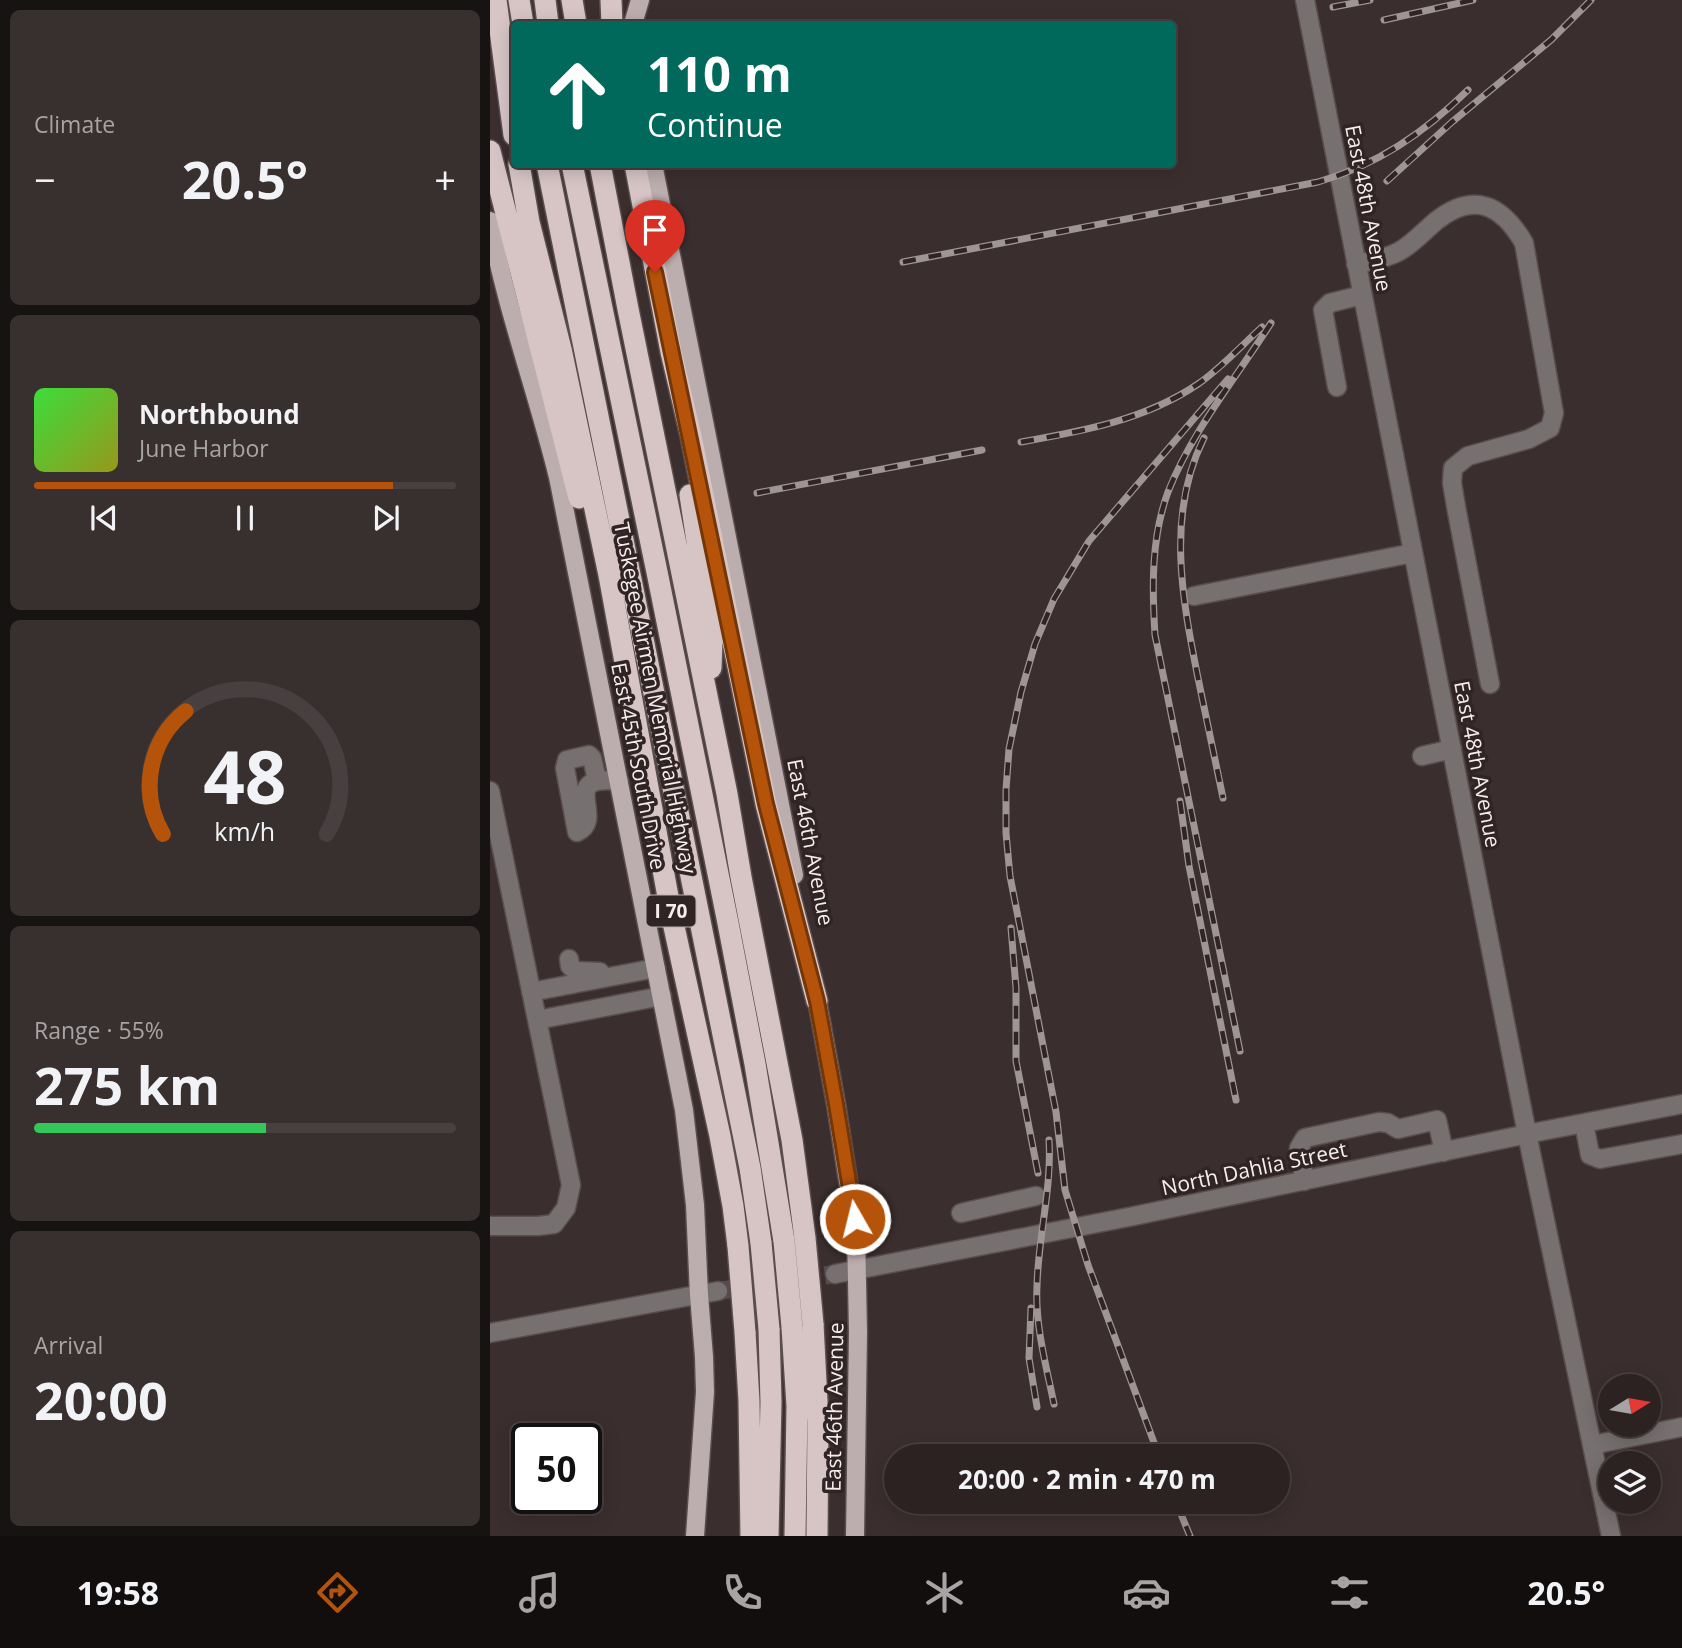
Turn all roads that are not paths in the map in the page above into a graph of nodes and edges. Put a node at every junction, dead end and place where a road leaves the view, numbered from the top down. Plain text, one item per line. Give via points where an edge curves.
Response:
1 (496, 0) edge
2 (519, 0) edge
3 (545, 0) edge
4 (572, 0) edge
5 (611, 0) edge
6 (640, 0) edge
7 (1305, 0) edge
8 (522, 21) edge
9 (548, 21) edge
10 (576, 21) edge
11 (612, 21) edge
12 (634, 21) edge
13 (511, 112) edge
14 (490, 151) edge
15 (520, 168) edge
16 (548, 168) edge
17 (573, 168) edge
18 (601, 168) edge
19 (636, 168) edge
20 (654, 168) edge
21 (490, 222) edge
22 (1356, 264) junction
23 (1362, 295) junction
24 (671, 352) junction
25 (1337, 387) dead end
26 (1413, 553) junction
27 (609, 575) junction
28 (1194, 596) dead end
29 (1490, 684) dead end
30 (711, 708) junction
31 (1452, 749) junction
32 (1422, 755) dead end
33 (597, 780) junction
34 (619, 781) junction
35 (490, 791) edge
36 (569, 959) dead end
37 (656, 968) junction
38 (624, 974) junction
39 (531, 992) junction
40 (662, 996) junction
41 (817, 1001) junction
42 (629, 1002) junction
43 (537, 1020) junction
44 (1682, 1104) edge
45 (1584, 1124) junction
46 (1527, 1134) junction
47 (1682, 1144) edge
48 (1444, 1152) junction
49 (1305, 1181) junction
50 (1036, 1196) dead end
51 (961, 1213) dead end
52 (490, 1226) edge
53 (795, 1240) junction
54 (858, 1270) junction
55 (835, 1274) tunnel mouth
56 (718, 1292) tunnel mouth
57 (699, 1295) junction
58 (490, 1333) edge
59 (1682, 1427) edge
60 (1592, 1446) junction
61 (695, 1536) edge
62 (751, 1536) edge
63 (768, 1536) edge
64 (795, 1536) edge
65 (817, 1536) edge
66 (855, 1536) edge
67 (1610, 1536) edge

1 - 13 highway
2 - 8 highway
3 - 9 highway
4 - 10 highway
5 - 11 highway
6 - 12 main road
7 - 22 street, East 48th Avenue
14 - 27 highway via 582,512
15 - 27 highway, Tuskegee Airmen Memorial Highway / I 70
16 - 63 highway, bridge via 750,1168 769,1329
17 - 53 highway
18 - 30 highway
19 - 24 highway
20 - 41 main road, East 46th Avenue
21 - 34 main road, East 45th South Drive via 510,313 558,477
22 - 23 street, East 48th Avenue
22 - 29 street via 1400,252 1438,219 1459,207 1480,204 1498,210 1524,243 1554,413 1550,428 1529,439 1468,456 1453,467 1452,483
23 - 25 street via 1329,303 1323,310
23 - 26 street, East 48th Avenue
24 - 30 highway via 712,640
24 - 41 highway via 766,804
26 - 28 street
26 - 31 street, East 48th Avenue
27 - 62 highway, Tuskegee Airmen Memorial Highway / I 70, bridge via 671,913 729,1183 745,1332
30 - 53 highway via 792,1140
31 - 32 street
31 - 46 street, East 48th Avenue
33 - 33 street via 589,755 567,760 578,832 587,823 587,788
33 - 34 street
34 - 37 main road, East 45th South Drive
35 - 39 street
36 - 38 street via 579,973
37 - 38 street
37 - 40 main road, East 45th South Drive
38 - 39 street
38 - 42 street
39 - 43 street
40 - 42 street
40 - 57 main road, East 45th South Drive via 691,1157
41 - 54 main road, East 46th Avenue via 851,1191
42 - 43 street
43 - 52 street via 570,1178 570,1198 551,1225
44 - 45 street, North Dahlia Street
45 - 46 street, North Dahlia Street
45 - 47 street via 1590,1155 1600,1159
46 - 48 street, North Dahlia Street
46 - 60 street, East 48th Avenue
48 - 49 street, North Dahlia Street
48 - 49 street via 1437,1120 1398,1129 1379,1122 1305,1138 1299,1148
49 - 54 street, North Dahlia Street
50 - 51 street
53 - 64 highway, bridge
53 - 65 highway, bridge via 813,1324
54 - 55 street, North Dahlia Street
54 - 66 main road, East 46th Avenue
56 - 57 street
57 - 58 street
57 - 61 main road, East 45th South Drive via 705,1392
59 - 60 street
60 - 67 street, East 48th Avenue

